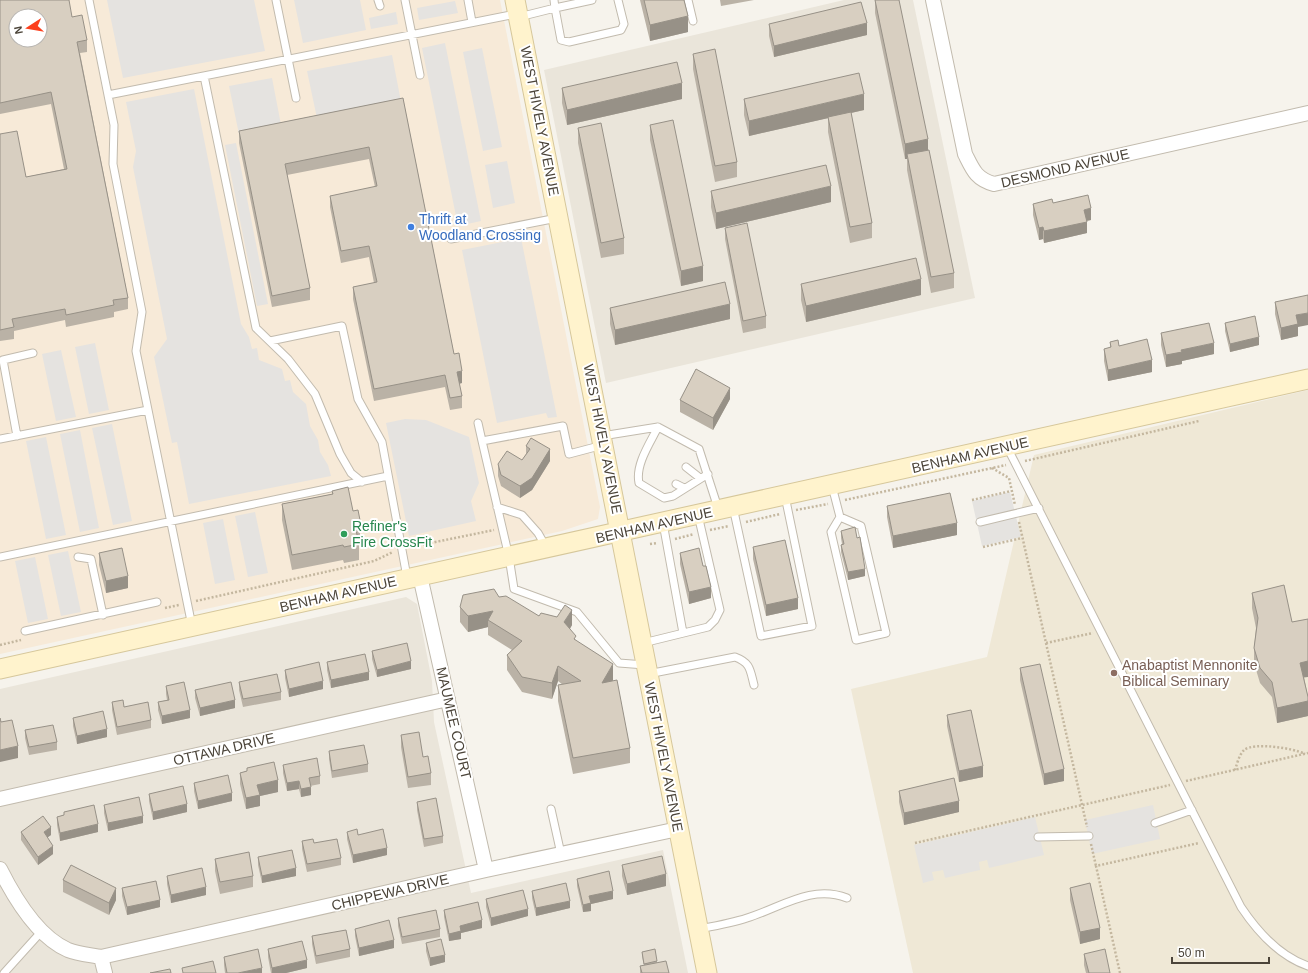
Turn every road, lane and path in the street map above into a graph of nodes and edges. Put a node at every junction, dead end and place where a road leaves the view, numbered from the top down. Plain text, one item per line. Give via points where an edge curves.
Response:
1 (88, 0) edge
2 (276, 0) edge
3 (405, 0) edge
4 (468, 0) edge
5 (554, 0) edge
6 (592, 0) edge
7 (618, 0) edge
8 (688, 0) edge
9 (933, 0) edge
10 (555, 8) junction
11 (517, 10) edge
12 (693, 21) dead end
13 (472, 22) junction
14 (412, 35) junction
15 (288, 60) junction
16 (420, 75) dead end
17 (204, 76) junction
18 (108, 95) junction
19 (296, 98) dead end
20 (1308, 113) edge
21 (559, 218) junction
22 (451, 239) dead end
23 (270, 341) junction
24 (33, 353) dead end
25 (1308, 379) edge
26 (148, 410) junction
27 (1200, 421) dead end
28 (478, 423) dead end
29 (658, 427) junction
30 (17, 436) junction
31 (0, 439) edge
32 (482, 441) junction
33 (603, 441) junction
34 (649, 446) junction
35 (656, 451) dead end
36 (1012, 455) junction
37 (686, 467) dead end
38 (992, 468) junction
39 (708, 474) junction
40 (388, 476) junction
41 (700, 478) junction
42 (362, 482) junction
43 (676, 484) dead end
44 (684, 488) junction
45 (1011, 491) junction
46 (834, 494) junction
47 (972, 500) dead end
48 (786, 504) junction
49 (497, 507) junction
50 (1039, 508) junction
51 (730, 514) junction
52 (1017, 514) junction
53 (840, 517) junction
54 (171, 522) junction
55 (980, 522) dead end
56 (699, 524) junction
57 (502, 528) junction
58 (621, 532) junction
59 (664, 532) junction
60 (1022, 538) junction
61 (650, 544) dead end
62 (982, 547) dead end
63 (401, 549) junction
64 (547, 549) junction
65 (0, 557) edge
66 (78, 558) dead end
67 (509, 558) junction
68 (414, 577) junction
69 (157, 602) dead end
70 (187, 603) junction
71 (164, 608) dead end
72 (103, 615) junction
73 (192, 627) junction
74 (25, 631) dead end
75 (1101, 631) junction
76 (683, 633) junction
77 (23, 640) dead end
78 (642, 643) junction
79 (1046, 643) junction
80 (0, 645) edge
81 (0, 669) edge
82 (647, 670) junction
83 (754, 685) dead end
84 (448, 699) junction
85 (1307, 754) edge
86 (1234, 770) junction
87 (1178, 783) junction
88 (0, 799) edge
89 (1082, 805) junction
90 (551, 809) dead end
91 (1192, 810) junction
92 (1155, 823) dead end
93 (678, 829) junction
94 (1089, 836) junction
95 (1038, 837) dead end
96 (1208, 841) junction
97 (915, 843) dead end
98 (561, 854) junction
99 (1096, 866) junction
100 (0, 869) edge
101 (486, 870) junction
102 (847, 898) dead end
103 (698, 929) junction
104 (42, 932) junction
105 (101, 957) junction
106 (1308, 966) edge
107 (4, 973) edge
108 (105, 973) edge
109 (707, 973) edge
110 (1120, 973) edge

1 - 18 lane
2 - 15 lane
3 - 14 lane
4 - 13 lane
5 - 10 lane
6 - 10 lane
7 - 10 lane via 624,24 621,30 569,42 561,40
8 - 12 lane
9 - 20 street, DESMOND AVENUE via 965,154 982,181 994,184
10 - 11 lane
11 - 13 lane
11 - 21 main road, WEST HIVELY AVENUE
13 - 14 lane
14 - 15 lane
14 - 16 lane
15 - 17 lane
15 - 19 lane
17 - 18 lane
17 - 23 lane via 256,328
18 - 26 lane via 114,124 113,164 142,312 136,351
21 - 22 lane
21 - 33 main road, WEST HIVELY AVENUE
23 - 40 lane via 342,326 358,399 382,442
23 - 42 lane via 315,394 340,454 351,473
24 - 30 lane via 3,360
25 - 36 main road, BENHAM AVENUE
26 - 30 lane
26 - 54 lane
27 - 36 path
28 - 32 lane
29 - 33 lane
29 - 34 lane
29 - 39 lane via 699,449
30 - 31 lane
32 - 33 lane via 563,426 569,454
32 - 49 lane
33 - 58 main road, WEST HIVELY AVENUE
34 - 35 lane
34 - 44 lane via 638,478 639,483 664,498 673,496
36 - 38 path
36 - 46 main road, BENHAM AVENUE
36 - 50 lane
37 - 41 lane
38 - 45 path via 1009,478
38 - 46 path
39 - 41 lane
39 - 51 lane
40 - 42 lane
40 - 63 lane
41 - 44 lane
42 - 54 lane
43 - 44 lane
45 - 47 path
45 - 52 path
46 - 48 main road, BENHAM AVENUE
46 - 48 path
46 - 53 lane
48 - 51 main road, BENHAM AVENUE
48 - 51 path
48 - 51 lane via 812,626 761,636
49 - 57 lane
49 - 64 lane via 522,515 538,533
50 - 52 lane
50 - 75 lane
51 - 56 main road, BENHAM AVENUE
51 - 56 path
52 - 55 lane
52 - 60 path
53 - 53 lane via 831,532 856,640 886,633 861,526
54 - 65 lane
54 - 70 lane
56 - 59 main road, BENHAM AVENUE
56 - 59 path
56 - 76 lane via 720,610 716,620 708,627
57 - 63 path
57 - 67 lane
58 - 59 main road, BENHAM AVENUE
58 - 64 main road, BENHAM AVENUE
58 - 78 main road, WEST HIVELY AVENUE
59 - 61 path
59 - 76 lane
60 - 62 path
60 - 79 path
63 - 68 lane
63 - 70 path via 374,561
64 - 67 main road, BENHAM AVENUE
66 - 72 lane via 91,559
67 - 68 main road, BENHAM AVENUE
67 - 82 lane via 514,589 577,612 619,663
68 - 73 main road, BENHAM AVENUE
68 - 84 street, MAUMEE COURT
69 - 72 lane
70 - 71 path
70 - 73 lane
72 - 74 lane
73 - 81 main road, BENHAM AVENUE
75 - 79 path
75 - 87 lane
76 - 78 lane
77 - 80 path
78 - 82 main road, WEST HIVELY AVENUE
79 - 89 path
82 - 83 lane via 735,657 744,660 749,666
82 - 93 main road, WEST HIVELY AVENUE
84 - 88 street, OTTAWA DRIVE
84 - 101 street, MAUMEE COURT
85 - 86 path
85 - 86 path via 1284,747 1250,747 1241,754
86 - 87 path
87 - 89 path
87 - 91 lane
89 - 94 path
89 - 97 path
90 - 98 lane
91 - 92 lane
91 - 96 lane
93 - 98 street, CHIPPEWA DRIVE
93 - 103 main road, WEST HIVELY AVENUE
94 - 95 lane
94 - 99 path
96 - 99 path
96 - 106 lane via 1241,907 1254,926 1274,946
98 - 101 street, CHIPPEWA DRIVE
99 - 110 path
100 - 104 street via 14,895
101 - 105 street, CHIPPEWA DRIVE
102 - 103 lane via 826,892 800,897 747,918
103 - 109 main road, WEST HIVELY AVENUE
104 - 105 street via 68,950
104 - 107 lane
105 - 108 street

